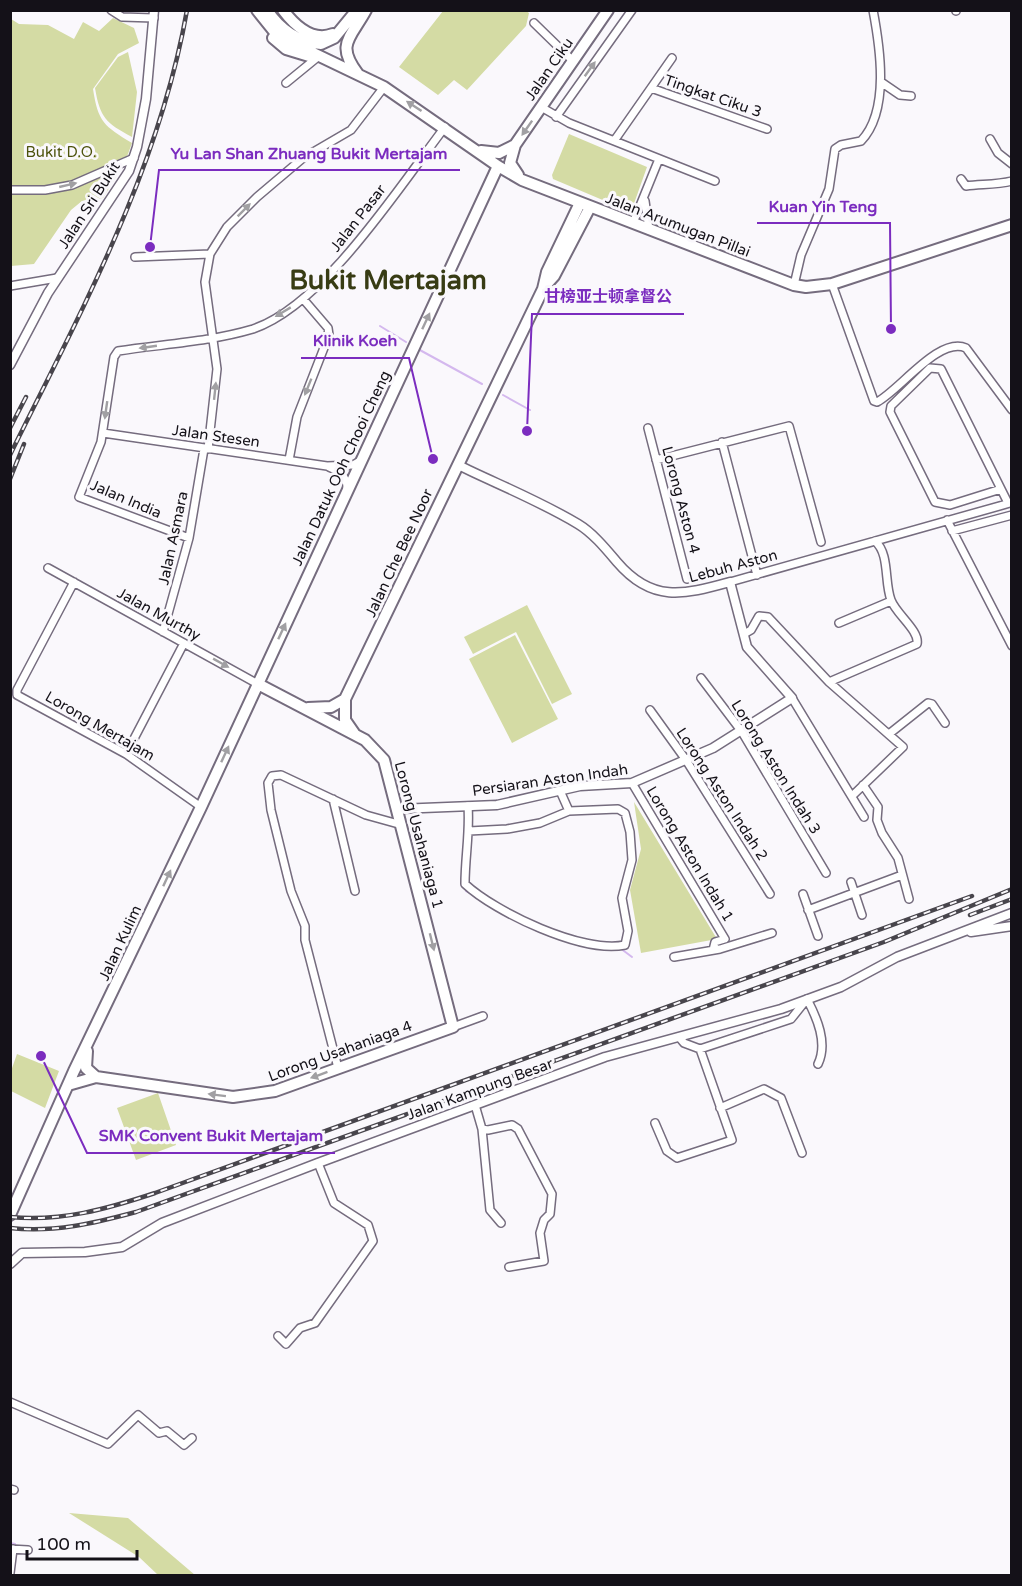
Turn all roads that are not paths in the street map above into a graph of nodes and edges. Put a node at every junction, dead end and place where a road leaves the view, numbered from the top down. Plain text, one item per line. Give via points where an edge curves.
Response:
1 (111, 10) edge
2 (250, 10) edge
3 (257, 10) edge
4 (267, 10) edge
5 (284, 10) edge
6 (357, 10) edge
7 (366, 10) edge
8 (608, 10) edge
9 (873, 10) edge
10 (154, 14) edge
11 (630, 14) edge
12 (534, 23) dead end
13 (341, 31) junction
14 (286, 35) junction
15 (319, 56) junction
16 (672, 58) dead end
17 (573, 61) junction
18 (358, 74) junction
19 (881, 82) junction
20 (286, 83) dead end
21 (384, 87) junction
22 (651, 88) junction
23 (911, 96) dead end
24 (541, 107) junction
25 (556, 117) junction
26 (445, 127) junction
27 (767, 129) dead end
28 (990, 139) dead end
29 (614, 141) junction
30 (515, 145) junction
31 (478, 150) junction
32 (134, 158) junction
33 (659, 159) junction
34 (1011, 164) edge
35 (498, 166) junction
36 (961, 178) dead end
37 (522, 180) junction
38 (715, 181) dead end
39 (1011, 182) edge
40 (10, 190) edge
41 (645, 198) junction
42 (585, 205) junction
43 (633, 224) junction
44 (1011, 225) edge
45 (649, 230) junction
46 (210, 254) junction
47 (135, 257) dead end
48 (57, 278) junction
49 (832, 284) junction
50 (794, 285) junction
51 (10, 286) edge
52 (304, 300) junction
53 (214, 338) junction
54 (10, 365) edge
55 (1011, 410) edge
56 (648, 428) dead end
57 (103, 433) junction
58 (722, 442) junction
59 (206, 449) junction
60 (289, 460) junction
61 (361, 460) junction
62 (656, 460) junction
63 (458, 465) junction
64 (327, 466) junction
65 (1001, 489) junction
66 (346, 492) junction
67 (1010, 503) edge
68 (1011, 514) edge
69 (946, 520) junction
70 (952, 531) junction
71 (189, 538) junction
72 (874, 541) junction
73 (821, 543) dead end
74 (48, 568) dead end
75 (757, 575) junction
76 (687, 579) dead end
77 (74, 582) junction
78 (730, 582) junction
79 (891, 601) junction
80 (839, 623) dead end
81 (163, 632) junction
82 (744, 634) junction
83 (184, 643) junction
84 (1011, 646) edge
85 (701, 678) dead end
86 (829, 682) junction
87 (258, 684) junction
88 (792, 698) junction
89 (345, 699) junction
90 (302, 707) junction
91 (650, 710) dead end
92 (945, 723) dead end
93 (742, 732) junction
94 (890, 734) junction
95 (356, 735) junction
96 (126, 753) junction
97 (686, 760) junction
98 (632, 783) junction
99 (864, 785) junction
100 (561, 793) junction
101 (852, 796) junction
102 (333, 800) junction
103 (468, 806) junction
104 (201, 807) junction
105 (398, 809) junction
106 (569, 812) junction
107 (864, 817) dead end
108 (402, 825) junction
109 (470, 831) junction
110 (826, 873) dead end
111 (902, 875) junction
112 (851, 882) dead end
113 (356, 891) dead end
114 (770, 894) dead end
115 (802, 894) dead end
116 (855, 894) junction
117 (909, 900) dead end
118 (808, 910) junction
119 (1011, 914) edge
120 (862, 915) dead end
121 (1011, 926) edge
122 (772, 933) dead end
123 (962, 933) junction
124 (818, 936) dead end
125 (713, 950) junction
126 (674, 957) dead end
127 (807, 999) junction
128 (483, 1016) dead end
129 (453, 1027) junction
130 (679, 1037) junction
131 (88, 1045) junction
132 (700, 1049) junction
133 (818, 1064) dead end
134 (338, 1068) junction
135 (96, 1077) junction
136 (68, 1085) junction
137 (475, 1105) junction
138 (720, 1108) junction
139 (655, 1123) dead end
140 (482, 1129) junction
141 (802, 1153) dead end
142 (318, 1163) junction
143 (10, 1215) edge
144 (501, 1223) dead end
145 (10, 1264) edge
146 (509, 1267) dead end
147 (278, 1336) dead end
148 (10, 1402) edge
149 (192, 1438) dead end
150 (12, 1549) edge
151 (28, 1550) dead end
152 (10, 1573) edge

1 - 10 street via 122,17
2 - 15 main road via 266,32 286,49
3 - 14 main road via 273,30
4 - 14 main road
5 - 13 main road via 295,24 312,34 328,36
6 - 13 main road
7 - 18 main road via 345,47
8 - 17 main road, Jalan Ciku
9 - 19 street via 881,52
10 - 32 street, Jalan Sri Bukit via 146,99
25 -> 11 street
12 - 17 street
13 - 14 main road via 321,44
14 - 15 main road
15 - 18 main road, Jalan Arumugan Pillai
15 - 20 street
16 - 22 street
17 - 24 main road, Jalan Ciku
18 - 21 main road, Jalan Arumugan Pillai
19 - 23 street via 900,95
19 - 50 street via 874,119 864,139 835,150 823,209 801,255
26 -> 21 main road, Jalan Arumugan Pillai
46 -> 21 street via 227,227 257,197 303,158 351,130
22 - 27 street, Tingkat Ciku 3
22 - 29 street
24 - 25 street
24 -> 30 main road, Jalan Ciku
25 - 29 street
26 - 31 main road, Jalan Arumugan Pillai
26 - 52 street, Jalan Pasar via 347,256
28 - 34 street
29 - 33 street
30 - 31 main road via 499,153
30 - 37 main road via 510,163
31 - 35 main road, Jalan Arumugan Pillai
40 -> 32 street via 72,185
32 - 48 street, Jalan Sri Bukit via 117,191
33 - 38 street
33 - 41 street
35 - 37 main road, Jalan Arumugan Pillai
61 -> 35 main road, Jalan Datuk Ooh Chooi Cheng
36 - 39 street via 966,186
37 - 42 main road, Jalan Arumugan Pillai
41 - 43 street
41 - 45 street
42 - 43 main road, Jalan Arumugan Pillai
42 - 63 main road, Jalan Che Bee Noor via 554,276 543,289
43 - 45 main road, Jalan Arumugan Pillai
44 - 49 main road, Jalan Arumugan Pillai
45 - 50 main road, Jalan Arumugan Pillai
46 - 47 street
46 - 53 street, Jalan Asmara via 205,282
48 - 51 street
48 - 54 street, Jalan Sri Bukit
49 - 50 main road, Jalan Arumugan Pillai
49 - 55 street via 874,401 898,388 939,352 960,346 966,348
52 -> 53 street, Jalan Pasar via 266,323
52 -> 60 street via 328,328 329,335 297,417
53 -> 57 street, Jalan Pasar via 118,351 112,364
59 -> 53 street, Jalan Asmara via 217,369
56 - 62 street, Lorong Aston 4
57 - 59 street, Jalan Stesen
57 - 71 street, Jalan India via 79,497
58 - 62 street
58 - 73 street via 789,426
58 - 75 street
59 - 60 street, Jalan Stesen
59 - 71 street, Jalan Asmara
60 - 64 street, Jalan Stesen
61 - 64 street, Jalan Stesen via 353,465
61 - 66 main road, Jalan Datuk Ooh Chooi Cheng
62 - 76 street, Lorong Aston 4
63 - 78 street, Lebuh Aston via 579,525 629,576 648,589 694,592
63 - 89 main road, Jalan Che Bee Noor
64 - 66 street via 345,477
65 - 65 street via 941,369 930,368 890,412 936,502 942,505
65 - 67 street
87 -> 66 main road, Jalan Datuk Ooh Chooi Cheng
67 - 69 street, Lebuh Aston
68 - 70 street
69 - 70 street
69 - 72 street, Lebuh Aston
70 - 84 street
71 - 81 street, Jalan Asmara
72 - 75 street, Lebuh Aston
72 - 79 street via 882,553
74 - 77 street, Jalan Murthy
75 - 78 street, Lebuh Aston
77 - 81 street, Jalan Murthy
77 - 96 street, Lorong Mertajam via 17,690 18,695
78 - 82 street
79 - 80 street
79 - 86 street via 916,633 917,644
81 - 83 street, Jalan Murthy
82 - 86 street via 759,616 768,617
82 - 88 street via 747,647
83 -> 87 street, Jalan Murthy
83 - 96 street
85 - 93 street, Lorong Aston Indah 3
86 - 94 street
87 - 90 main road, Lorong Usahaniaga 1
104 -> 87 main road, Jalan Kulim
88 - 93 street, Persiaran Aston Indah
88 - 101 street
89 - 90 main road via 325,709
89 - 95 main road via 345,720
90 - 95 main road, Lorong Usahaniaga 1
91 - 97 street, Lorong Aston Indah 2
92 - 94 street via 928,703
93 - 97 street, Persiaran Aston Indah
93 - 110 street, Lorong Aston Indah 3
94 - 99 street via 903,747
95 - 105 main road, Lorong Usahaniaga 1 via 373,745 384,760
96 - 104 street, Lorong Mertajam
97 - 98 street, Persiaran Aston Indah
97 - 114 street, Lorong Aston Indah 2
98 - 100 street, Persiaran Aston Indah via 595,784
98 - 125 street, Lorong Aston Indah 1 via 725,939 715,942
99 - 101 street
99 - 111 street via 878,807 882,833 895,852
100 - 103 street, Persiaran Aston Indah
100 - 106 street
101 - 107 street
102 - 108 street
102 - 113 street
102 - 134 street via 281,776 272,776 268,783 271,810 291,891 305,926 305,940
103 - 105 street, Persiaran Aston Indah
103 - 109 street
131 -> 104 main road, Jalan Kulim
105 - 108 main road, Lorong Usahaniaga 1
106 - 109 street via 540,823
106 - 109 street via 618,809 625,813 632,860 622,898 628,931 625,945 601,947 553,934 476,894 465,884
108 -> 129 main road, Lorong Usahaniaga 1
111 - 116 street
111 - 117 street
112 - 116 street
115 - 118 street
116 - 118 street
116 - 120 street
118 - 124 street
119 - 123 street, Jalan Kampung Besar
121 - 123 street, Jalan Kampung Besar
122 - 125 street
123 - 127 street, Jalan Kampung Besar via 897,957 841,987
125 - 126 street
127 - 130 street, Jalan Kampung Besar
127 - 132 street via 791,1019
127 - 133 street via 820,1030
128 - 129 street, Lorong Usahaniaga 4
129 - 134 main road, Lorong Usahaniaga 4
130 - 132 street
130 - 137 street, Jalan Kampung Besar via 605,1057
131 - 135 main road via 86,1068
131 - 136 main road, Jalan Kulim
132 - 138 street
134 -> 135 main road, Lorong Usahaniaga 4 via 275,1091 234,1097
135 - 136 main road
136 - 143 main road, Jalan Kulim
137 - 140 street
137 - 142 street, Jalan Kampung Besar
138 - 139 street via 732,1140 677,1158 667,1150
138 - 141 street via 764,1089 776,1093
140 - 144 street via 490,1210
140 - 146 street via 512,1125 519,1129 552,1194 550,1214 540,1233 544,1261
142 - 145 street, Jalan Kampung Besar via 171,1219 122,1247 22,1253
142 - 147 street via 334,1203 368,1225 374,1241 315,1323 300,1328 286,1344
148 - 149 street via 108,1444 138,1415 159,1433 167,1431 184,1445
150 - 151 street
150 - 152 street

